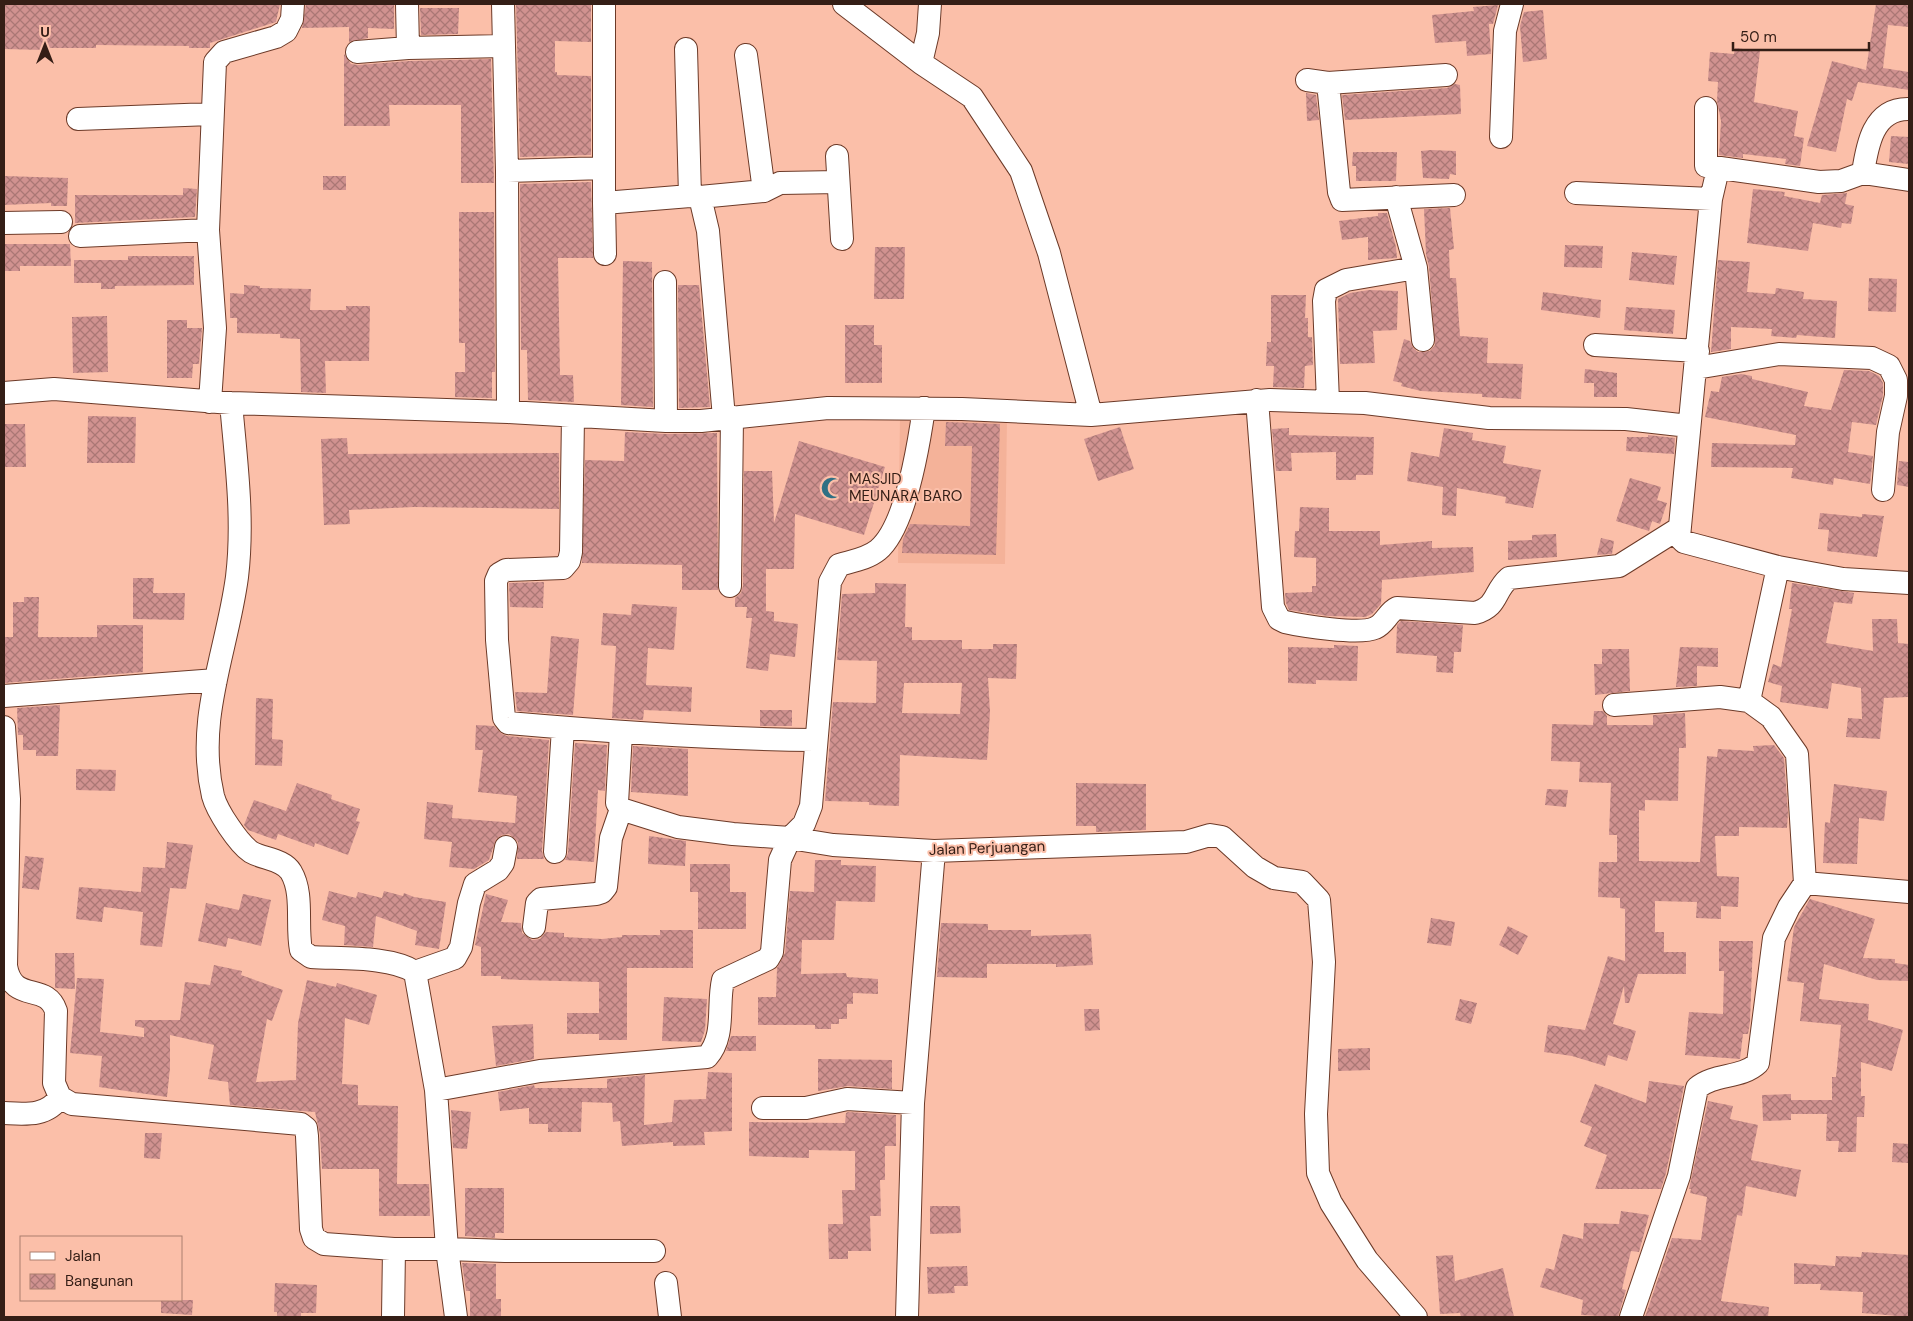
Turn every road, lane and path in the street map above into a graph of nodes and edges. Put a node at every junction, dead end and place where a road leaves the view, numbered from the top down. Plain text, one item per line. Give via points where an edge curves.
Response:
1 (294, 4) edge
2 (407, 4) edge
3 (503, 4) edge
4 (604, 4) edge
5 (844, 4) edge
6 (930, 4) edge
7 (1512, 4) edge
8 (504, 46) junction
9 (408, 48) junction
10 (686, 49) dead end
11 (357, 52) dead end
12 (746, 55) dead end
13 (921, 63) junction
14 (1446, 75) dead end
15 (1706, 108) dead end
16 (1909, 109) edge
17 (211, 114) junction
18 (78, 119) dead end
19 (1501, 137) dead end
20 (838, 156) dead end
21 (604, 168) junction
22 (1718, 169) junction
23 (507, 171) junction
24 (1863, 173) junction
25 (1909, 180) edge
26 (838, 182) junction
27 (764, 190) junction
28 (1576, 193) dead end
29 (1454, 195) dead end
30 (695, 197) junction
31 (1396, 197) junction
32 (1711, 199) junction
33 (604, 203) junction
34 (61, 222) dead end
35 (4, 224) edge
36 (208, 230) junction
37 (80, 236) dead end
38 (842, 239) dead end
39 (604, 254) dead end
40 (1416, 268) junction
41 (665, 282) dead end
42 (1423, 340) dead end
43 (1596, 344) dead end
44 (1697, 360) junction
45 (4, 393) edge
46 (1903, 396) edge
47 (1257, 400) junction
48 (1328, 402) junction
49 (220, 403) junction
50 (924, 408) junction
51 (508, 412) junction
52 (1078, 414) junction
53 (573, 417) junction
54 (728, 418) junction
55 (666, 422) junction
56 (1690, 426) junction
57 (1883, 490) dead end
58 (1678, 528) junction
59 (1778, 567) junction
60 (1909, 583) edge
61 (730, 586) dead end
62 (216, 680) junction
63 (4, 696) edge
64 (1748, 701) junction
65 (1614, 705) dead end
66 (4, 727) edge
67 (563, 728) junction
68 (621, 733) junction
69 (815, 740) junction
70 (6, 799) edge
71 (621, 809) junction
72 (790, 838) junction
73 (506, 847) dead end
74 (934, 851) junction
75 (555, 852) dead end
76 (1805, 883) junction
77 (1909, 892) edge
78 (534, 927) dead end
79 (5, 943) edge
80 (415, 972) junction
81 (436, 1090) junction
82 (60, 1096) junction
83 (913, 1103) junction
84 (763, 1108) dead end
85 (4, 1113) edge
86 (394, 1249) junction
87 (447, 1249) junction
88 (654, 1250) dead end
89 (666, 1283) dead end
90 (393, 1317) edge
91 (456, 1317) edge
92 (670, 1317) edge
93 (907, 1317) edge
94 (1416, 1317) edge
95 (1631, 1317) edge

1 - 17 street via 286,31 224,52 215,62
2 - 9 street
3 - 8 street
4 - 21 street
5 - 13 street
6 - 13 street
7 - 19 street via 1505,32
8 - 9 street
8 - 23 street
9 - 11 street
10 - 30 street
12 - 27 street
13 - 52 street via 972,97 1021,171 1049,253
14 - 31 street via 1318,82 1342,200
15 - 22 street via 1706,166
16 - 24 street via 1882,118 1874,127 1867,143
17 - 18 street
17 - 36 street
20 - 26 street
21 - 23 street
21 - 33 street
22 - 24 street via 1819,182 1841,181
22 - 32 street
23 - 51 street
24 - 25 street
26 - 27 street via 780,183
26 - 38 street
27 - 30 street
28 - 32 street
29 - 31 street
30 - 33 street
30 - 54 street via 708,230
31 - 40 street
32 - 44 street
33 - 39 street
34 - 35 street
36 - 37 street
36 - 49 street
40 - 42 street
40 - 48 street via 1346,280 1326,290
41 - 55 street
43 - 44 street
44 - 46 street via 1779,354 1872,358 1889,366
44 - 56 street
45 - 49 street via 54,389
46 - 57 street via 1888,432
47 - 48 street
47 - 52 street
47 - 58 street via 1273,607 1279,619 1285,622 1366,631 1385,622 1397,608 1475,613 1493,603 1509,578 1619,566
48 - 56 street via 1365,403 1489,418 1626,419
49 - 51 street
49 - 62 street via 240,536 229,627
50 - 52 street
50 - 54 street via 828,408
50 - 69 street via 918,456 890,534 880,549 867,557 839,565 830,582
51 - 53 street
53 - 55 street
53 - 67 street via 569,561 563,568 506,570 499,574 496,582 504,718 508,723
54 - 55 street
54 - 61 street
56 - 58 street
58 - 59 street via 1679,537 1684,542
59 - 60 street via 1843,579
59 - 64 street
62 - 63 street
62 - 80 street via 208,716 207,754 214,797 222,815 250,852 290,870 297,886 301,950 311,957 387,962 404,965
64 - 65 street via 1720,697
64 - 76 street via 1772,717 1797,754
66 - 70 street
67 - 68 street
67 - 75 street
68 - 69 street
68 - 71 street via 616,795
69 - 72 street via 811,806 804,824
70 - 79 street
71 - 72 street, Jalan Perjuangan via 678,827
71 - 78 street via 612,838 606,887 596,894 541,899 537,903
72 - 74 street, Jalan Perjuangan via 833,845
72 - 81 street via 780,860 772,952 768,959 723,980 719,1034 715,1048 707,1057 540,1071
73 - 80 street via 498,870 475,884 461,947 454,958
74 - 83 street
74 - 94 street, Jalan Perjuangan via 1186,842 1210,835 1222,837 1255,867 1274,878 1302,882 1319,900 1324,962 1316,1114 1318,1173 1331,1203 1367,1260
76 - 77 street
76 - 95 street via 1774,938 1758,1063 1747,1071 1712,1079 1697,1088 1679,1176
79 - 82 street via 8,979 17,988 53,1001 56,1010 54,1083
80 - 81 street
81 - 87 street
82 - 85 street via 43,1112
82 - 86 street via 72,1104 300,1124 306,1128 307,1136 314,1238 324,1244
83 - 84 street via 847,1099 806,1108
83 - 93 street
86 - 87 street
86 - 90 street
87 - 88 street
87 - 91 street
89 - 92 street

